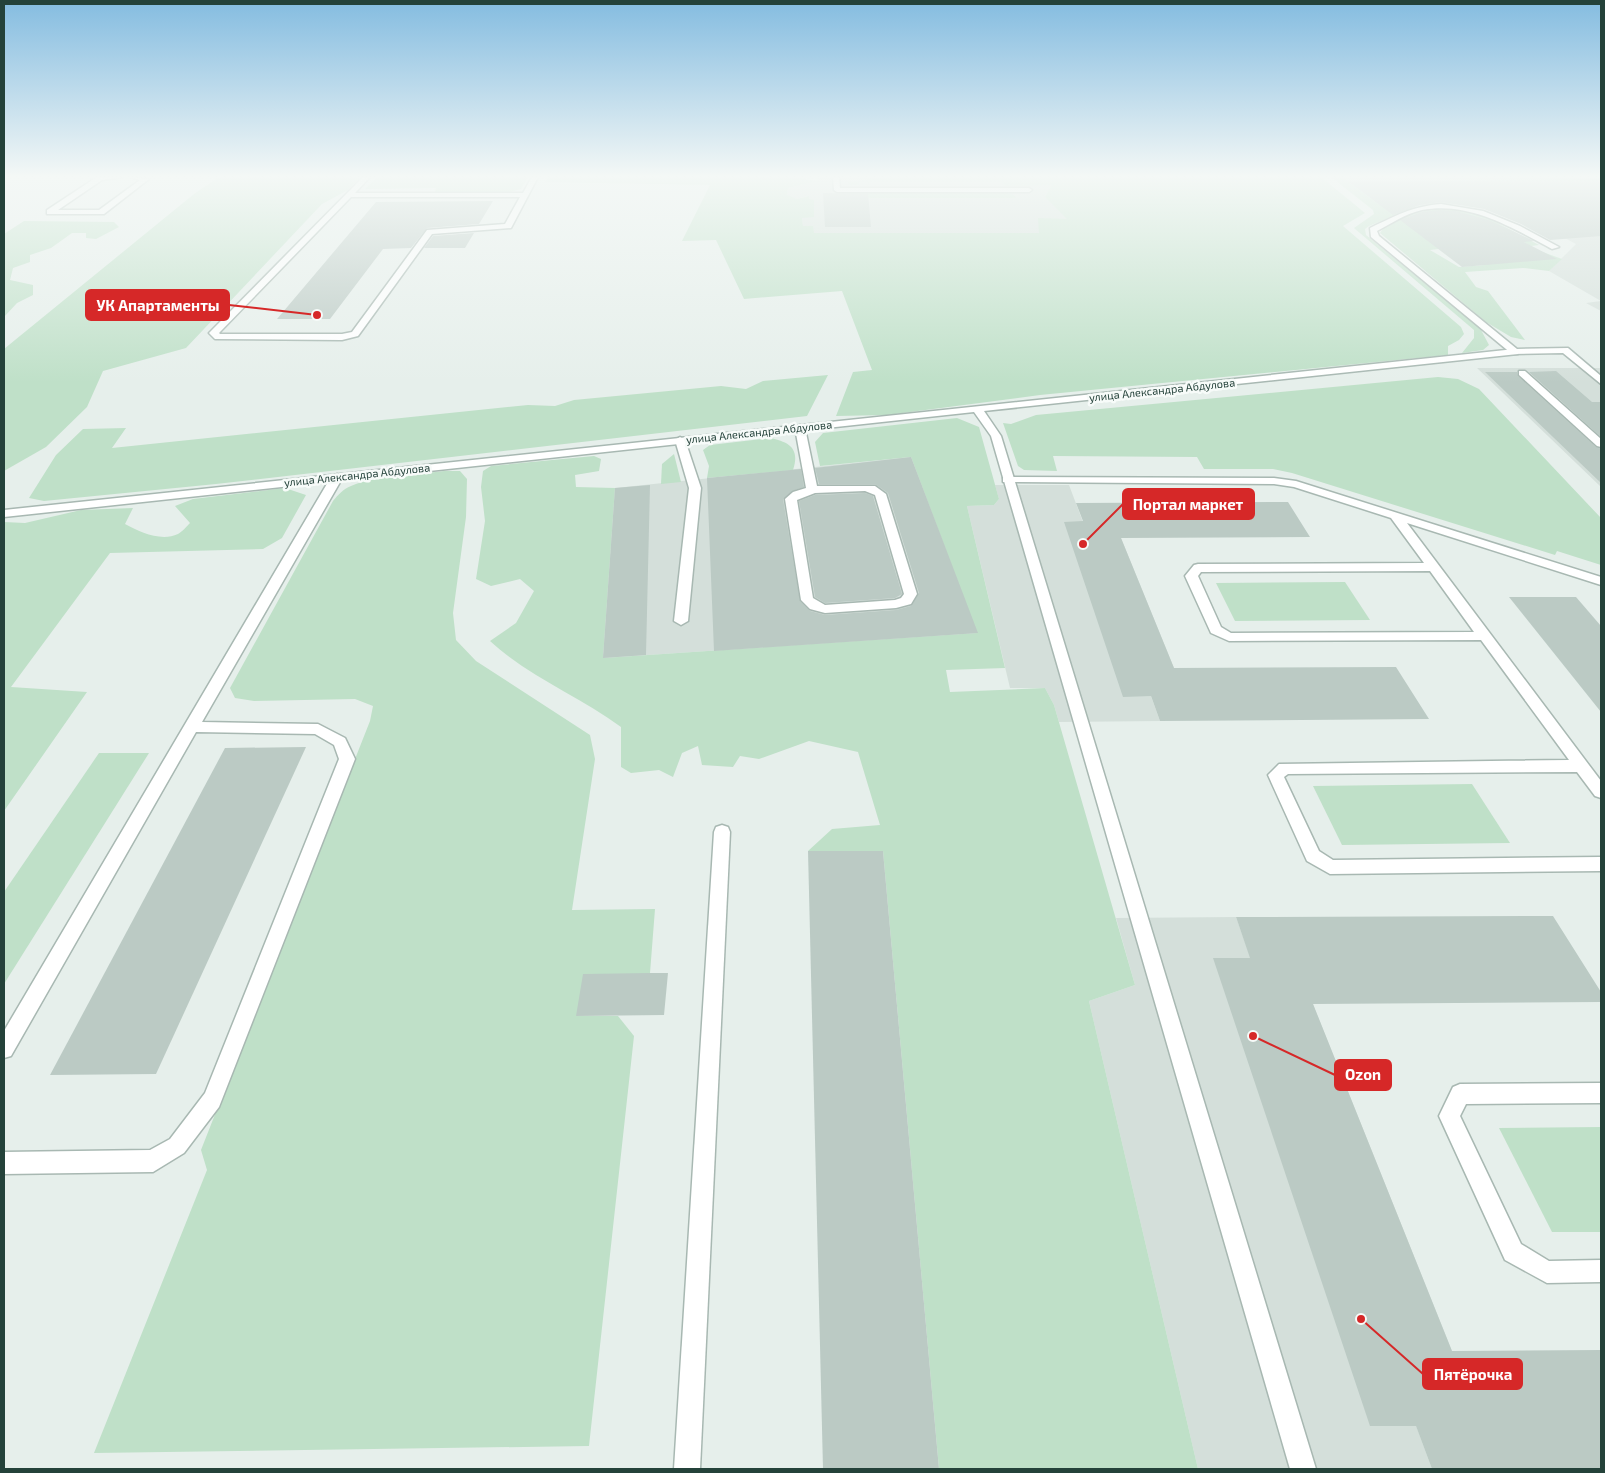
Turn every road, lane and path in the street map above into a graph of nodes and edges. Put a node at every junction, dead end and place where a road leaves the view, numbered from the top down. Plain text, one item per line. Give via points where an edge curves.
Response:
1 (299, 246) edge
2 (420, 246) edge
3 (1386, 246) edge
4 (1515, 352) junction
5 (1522, 373) dead end
6 (1601, 381) edge
7 (978, 410) junction
8 (800, 428) junction
9 (680, 440) junction
10 (1601, 444) edge
11 (337, 478) junction
12 (1007, 480) junction
13 (812, 490) junction
14 (4, 514) edge
15 (1396, 516) junction
16 (1434, 568) junction
17 (1601, 581) edge
18 (681, 621) dead end
19 (1485, 636) junction
20 (191, 727) junction
21 (1582, 766) junction
22 (1601, 792) edge
23 (722, 832) dead end
24 (1601, 864) edge
25 (4, 1049) edge
26 (1601, 1092) edge
27 (4, 1163) edge
28 (1601, 1272) edge
29 (687, 1469) edge
30 (1303, 1469) edge

1 - 2 street via 214,333 218,337 342,338 355,334
3 - 4 street
4 - 6 street, улица Александра Абдулова via 1565,350
4 - 7 street, улица Александра Абдулова
5 - 10 street
7 - 8 street, улица Александра Абдулова
7 - 12 street via 996,436
8 - 9 street, улица Александра Абдулова
8 - 13 street
9 - 11 street, улица Александра Абдулова
9 - 18 street via 695,488
11 - 14 street, улица Александра Абдулова
11 - 20 street
12 - 15 street via 1274,481 1296,484
12 - 30 street
13 - 13 street via 796,494 791,499 807,600 825,609 906,601 911,594 880,494 875,489 865,488
15 - 16 street
15 - 17 street
16 - 19 street
16 - 19 street via 1198,568 1190,576 1216,630 1229,637
19 - 21 street
20 - 25 street
20 - 27 street via 318,729 340,742 347,759 212,1100 177,1146 153,1161
21 - 22 street
21 - 24 street via 1284,768 1276,775 1313,856 1330,867
23 - 29 street
26 - 28 street via 1460,1094 1449,1116 1513,1252 1547,1272

